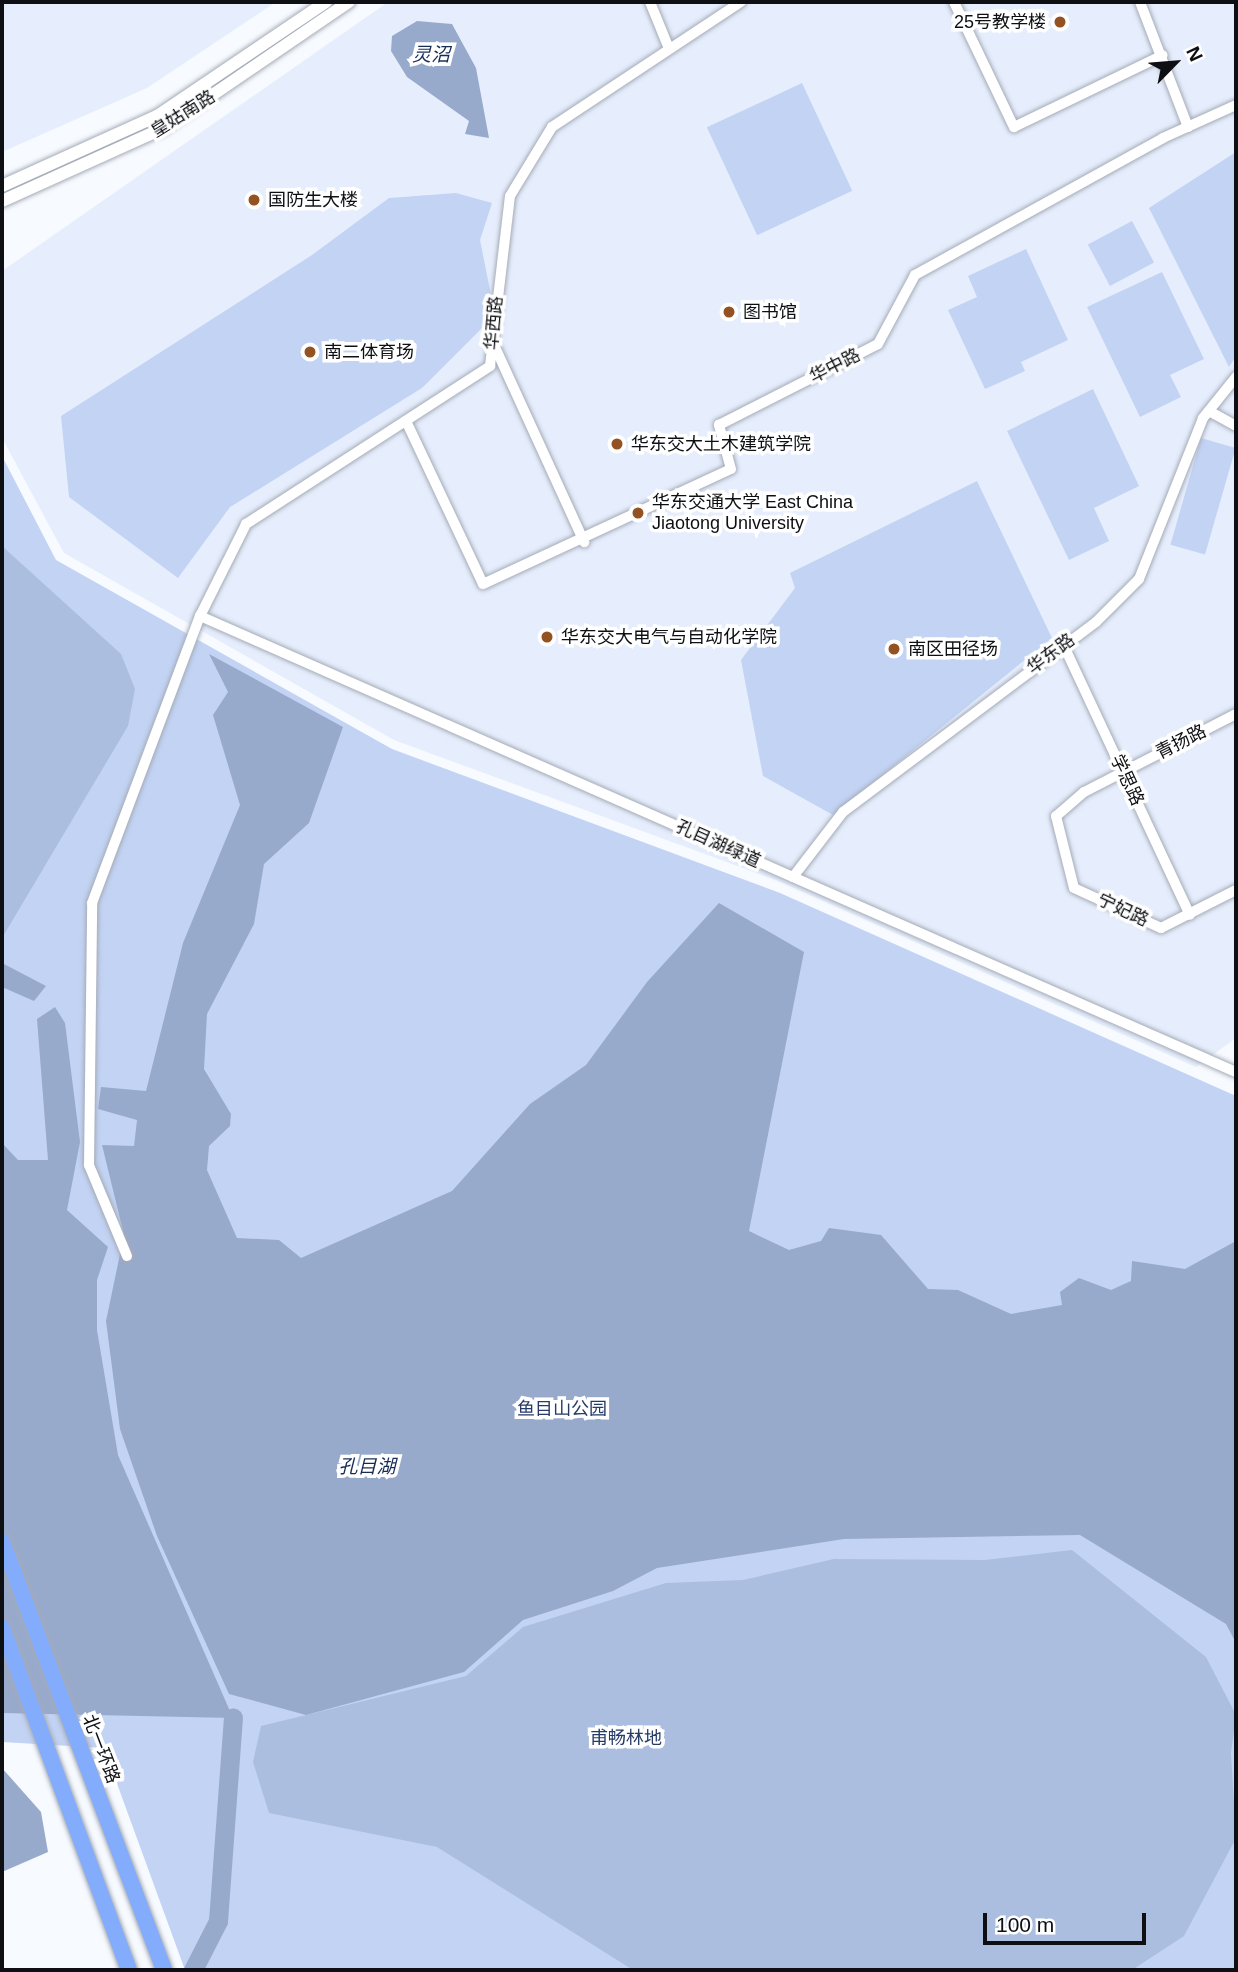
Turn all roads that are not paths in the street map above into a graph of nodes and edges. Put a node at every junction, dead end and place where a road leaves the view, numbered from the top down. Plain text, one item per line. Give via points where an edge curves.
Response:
1 (326, 2) edge
2 (349, 2) edge
3 (650, 2) edge
4 (741, 2) edge
5 (954, 2) edge
6 (1140, 2) edge
7 (668, 46) junction
8 (1163, 55) junction
9 (1236, 104) edge
10 (1188, 127) junction
11 (2, 186) edge
12 (2, 201) edge
13 (492, 342) junction
14 (1236, 377) edge
15 (1209, 411) junction
16 (406, 421) junction
17 (1236, 426) edge
18 (584, 541) junction
19 (200, 615) junction
20 (1063, 644) junction
21 (1236, 714) edge
22 (1123, 772) junction
23 (1056, 816) joint
24 (793, 877) junction
25 (1236, 890) edge
26 (1190, 915) junction
27 (1236, 1072) edge
28 (127, 1256) dead end
29 (2, 1541) edge
30 (2, 1627) edge
31 (129, 1970) edge
32 (164, 1970) edge

1 - 11 street, 皇姑南路 via 157,116
2 - 12 street, 皇姑南路 via 164,128
3 - 7 street
4 - 7 street, 华西路
5 - 8 street via 1014,127
6 - 8 street
7 - 13 street, 华西路 via 552,127 517,175
8 - 10 street
9 - 10 street, 华中路
10 - 18 street, 华中路 via 915,275 878,344 719,425 731,469
13 - 16 street, 华西路 via 490,366
13 - 18 street
14 - 15 street, 华东路
15 - 17 street
15 - 20 street, 华东路 via 1139,579
16 - 18 street, 华中路 via 483,584
16 - 19 street, 华西路 via 246,524
19 - 24 street, 孔目湖绿道
19 - 28 street, 华西路 via 92,903 89,1165
20 - 22 street, 学思路
20 - 24 street, 华东路 via 844,812
21 - 22 street, 青扬路
22 - 23 street, 青扬路 via 1084,792
22 - 26 street, 学思路
23 - 26 street, 宁妃路 via 1074,888 1161,928
24 - 27 street, 孔目湖绿道
25 - 26 street, 宁妃路
29 - 32 highway, 北一环路
30 - 31 highway

